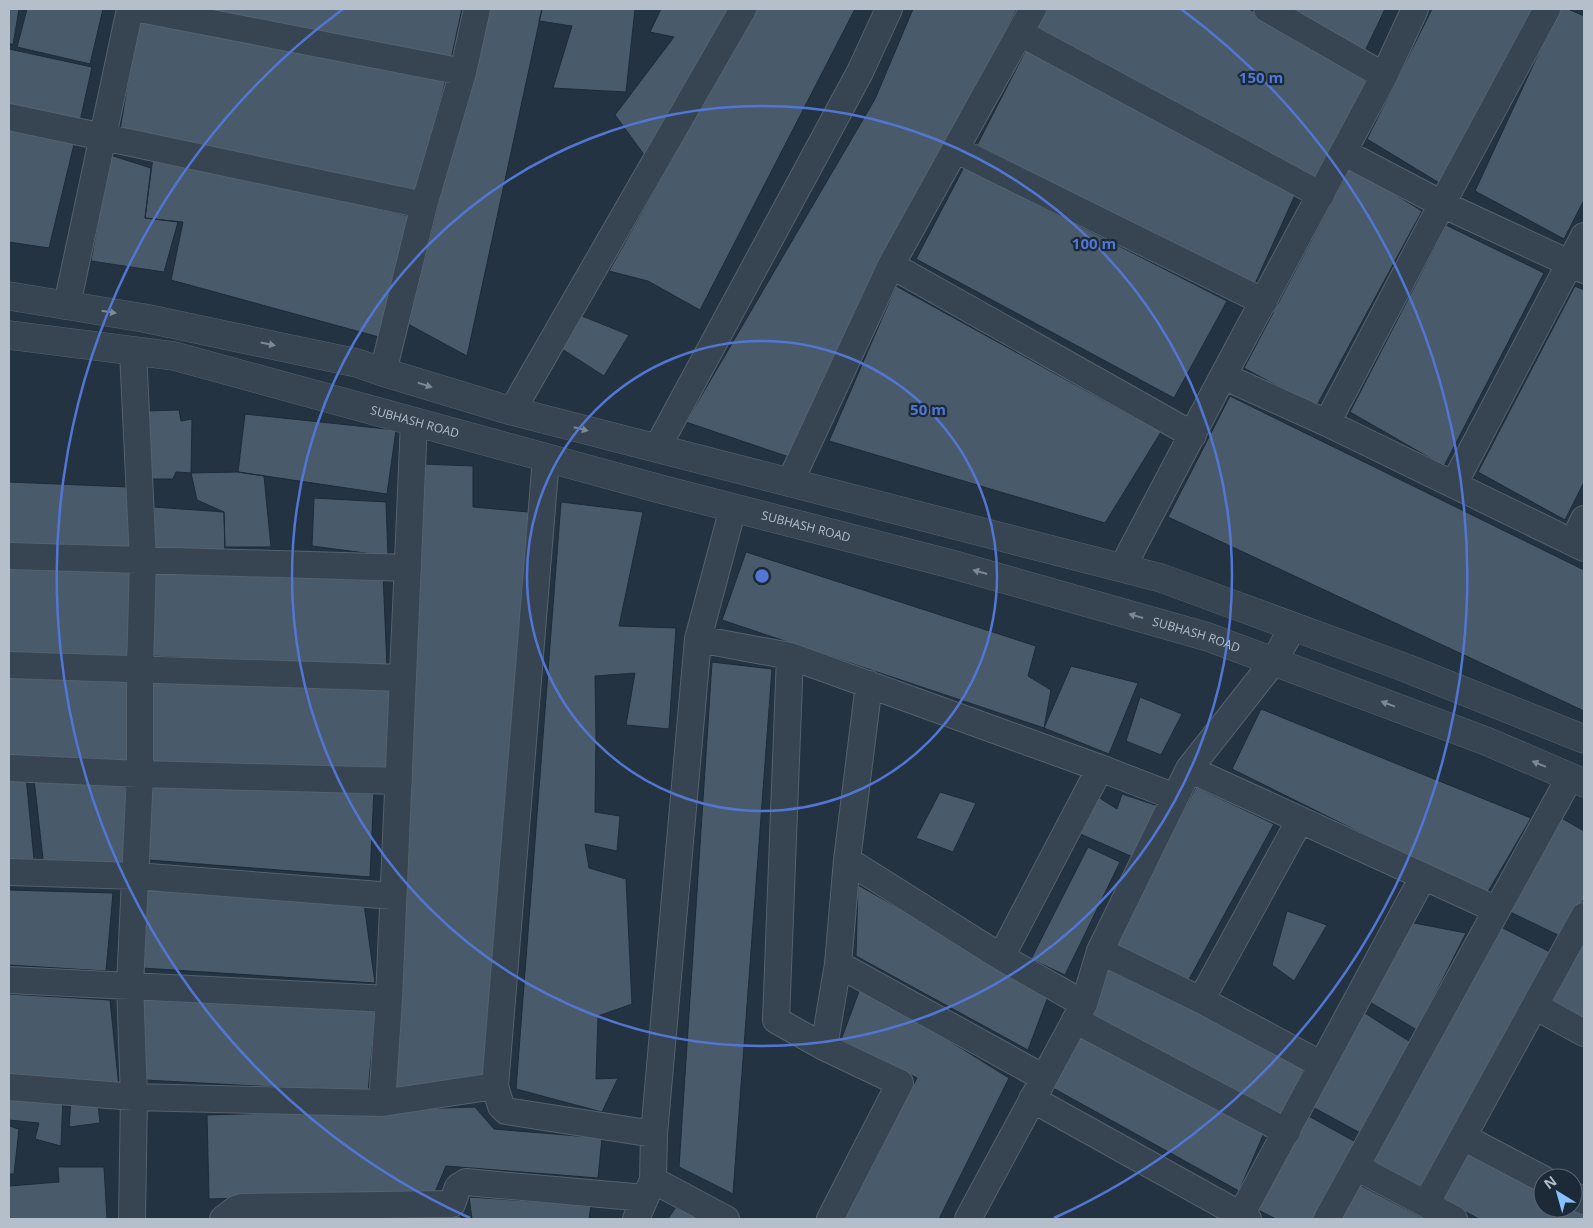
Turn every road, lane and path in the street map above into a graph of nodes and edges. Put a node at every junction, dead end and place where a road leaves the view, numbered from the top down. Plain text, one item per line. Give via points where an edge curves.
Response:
1 (130, 9) edge
2 (140, 9) edge
3 (477, 9) edge
4 (743, 9) edge
5 (889, 9) edge
6 (1033, 9) edge
7 (1267, 9) edge
8 (1415, 9) edge
9 (1548, 9) edge
10 (1020, 33) junction
11 (463, 72) junction
12 (1384, 76) junction
13 (9, 117) edge
14 (103, 138) junction
15 (955, 149) junction
16 (1343, 152) junction
17 (1321, 195) junction
18 (1442, 204) junction
19 (424, 205) junction
20 (1584, 236) edge
21 (891, 265) junction
22 (1577, 267) edge
23 (9, 296) edge
24 (1264, 302) junction
25 (67, 306) junction
26 (9, 335) edge
27 (133, 351) junction
28 (383, 372) junction
29 (1223, 376) junction
30 (512, 411) junction
31 (414, 422) junction
32 (1327, 423) junction
33 (1193, 435) junction
34 (657, 448) junction
35 (546, 458) junction
36 (790, 482) junction
37 (1454, 484) junction
38 (733, 508) junction
39 (1580, 536) edge
40 (9, 556) edge
41 (143, 560) junction
42 (408, 568) junction
43 (1122, 568) junction
44 (1293, 627) junction
45 (698, 639) junction
46 (790, 656) junction
47 (1274, 661) junction
48 (9, 665) edge
49 (140, 668) junction
50 (403, 678) junction
51 (869, 684) junction
52 (1584, 739) edge
53 (9, 768) edge
54 (1100, 768) junction
55 (1190, 769) junction
56 (140, 774) junction
57 (1577, 780) edge
58 (399, 781) junction
59 (1175, 797) junction
60 (1300, 820) junction
61 (847, 860) junction
62 (9, 872) edge
63 (136, 876) junction
64 (1424, 877) junction
65 (393, 896) junction
66 (1497, 910) junction
67 (1581, 929) edge
68 (1100, 951) junction
69 (1001, 956) junction
70 (838, 964) junction
71 (9, 980) edge
72 (130, 985) junction
73 (389, 999) junction
74 (1201, 1000) junction
75 (1535, 1006) junction
76 (1079, 1012) junction
77 (1584, 1033) edge
78 (824, 1047) junction
79 (1322, 1065) junction
80 (496, 1086) junction
81 (9, 1087) edge
82 (1038, 1088) junction
83 (134, 1097) junction
84 (382, 1103) junction
85 (1286, 1132) junction
86 (654, 1134) junction
87 (1463, 1137) junction
88 (1356, 1167) junction
89 (1533, 1174) edge
90 (645, 1199) edge
91 (1426, 1204) junction
92 (1245, 1217) edge
93 (132, 1219) edge
94 (223, 1219) edge
95 (726, 1219) edge
96 (830, 1219) edge
97 (968, 1219) edge
98 (1327, 1219) edge
99 (1454, 1219) edge

1 - 14 street
2 - 11 street
3 - 11 street
4 - 30 street
5 - 34 street via 860,72
6 - 10 street
7 - 12 street
8 - 12 street
9 - 18 street
10 - 15 street
10 - 17 street
11 - 19 street
12 - 16 street
13 - 14 street
14 - 19 street
14 - 25 street
15 - 21 street
15 - 24 street
16 - 17 street
16 - 18 street
17 - 24 street
18 - 22 street
18 - 32 street
19 - 28 street
20 - 22 street
21 - 33 street
21 - 36 street
22 - 37 street
23 - 25 street
24 - 29 street
25 -> 28 street via 144,318 357,363
26 - 27 street, SUBHASH ROAD
27 - 31 street, SUBHASH ROAD via 174,356
27 - 41 street
28 -> 30 street
29 - 32 street
29 - 33 street
30 -> 34 street
31 - 35 street, SUBHASH ROAD
31 - 42 street
32 - 37 street
33 - 43 street
34 - 36 street
35 - 38 street, SUBHASH ROAD
35 - 80 street
36 - 43 street
37 - 39 street
38 - 45 street
47 -> 38 street, SUBHASH ROAD via 1208,637 960,566
40 - 41 street
41 - 42 street
41 - 49 street
42 - 50 street
43 - 44 street via 1161,578
44 - 47 street
44 - 52 street
45 - 46 street
45 - 86 street
46 - 51 street
46 - 78 street via 776,1020
47 - 55 street
57 -> 47 street, SUBHASH ROAD via 1486,741
48 - 49 street
49 - 50 street
49 - 56 street
50 - 58 street
51 - 54 street
51 - 61 street
53 - 56 street
54 - 59 street
54 - 69 street
55 - 59 street
55 - 60 street
56 - 58 street
56 - 63 street
57 - 66 street
58 - 65 street
59 - 68 street
60 - 64 street
60 - 74 street
61 - 69 street
61 - 70 street
62 - 63 street
63 - 65 street
63 - 72 street
64 - 66 street
64 - 79 street
65 - 73 street
66 - 88 street
67 - 75 street
68 - 74 street
68 - 76 street
69 - 76 street
70 - 78 street
70 - 82 street
71 - 72 street
72 - 73 street
72 - 83 street
73 - 84 street
74 - 79 street
75 - 77 street
75 - 87 street
76 - 82 street
76 - 85 street
78 - 96 street via 900,1083
79 - 85 street
80 - 84 street
80 - 86 street via 501,1106 506,1111
81 - 83 street
82 - 92 street
82 - 97 street
83 - 84 street
83 - 93 street
85 - 92 street
86 - 90 street
87 - 89 street
87 - 91 street
88 - 91 street
88 - 98 street
90 - 94 street via 466,1182 458,1187 452,1204 242,1207
90 - 95 street
91 - 99 street

